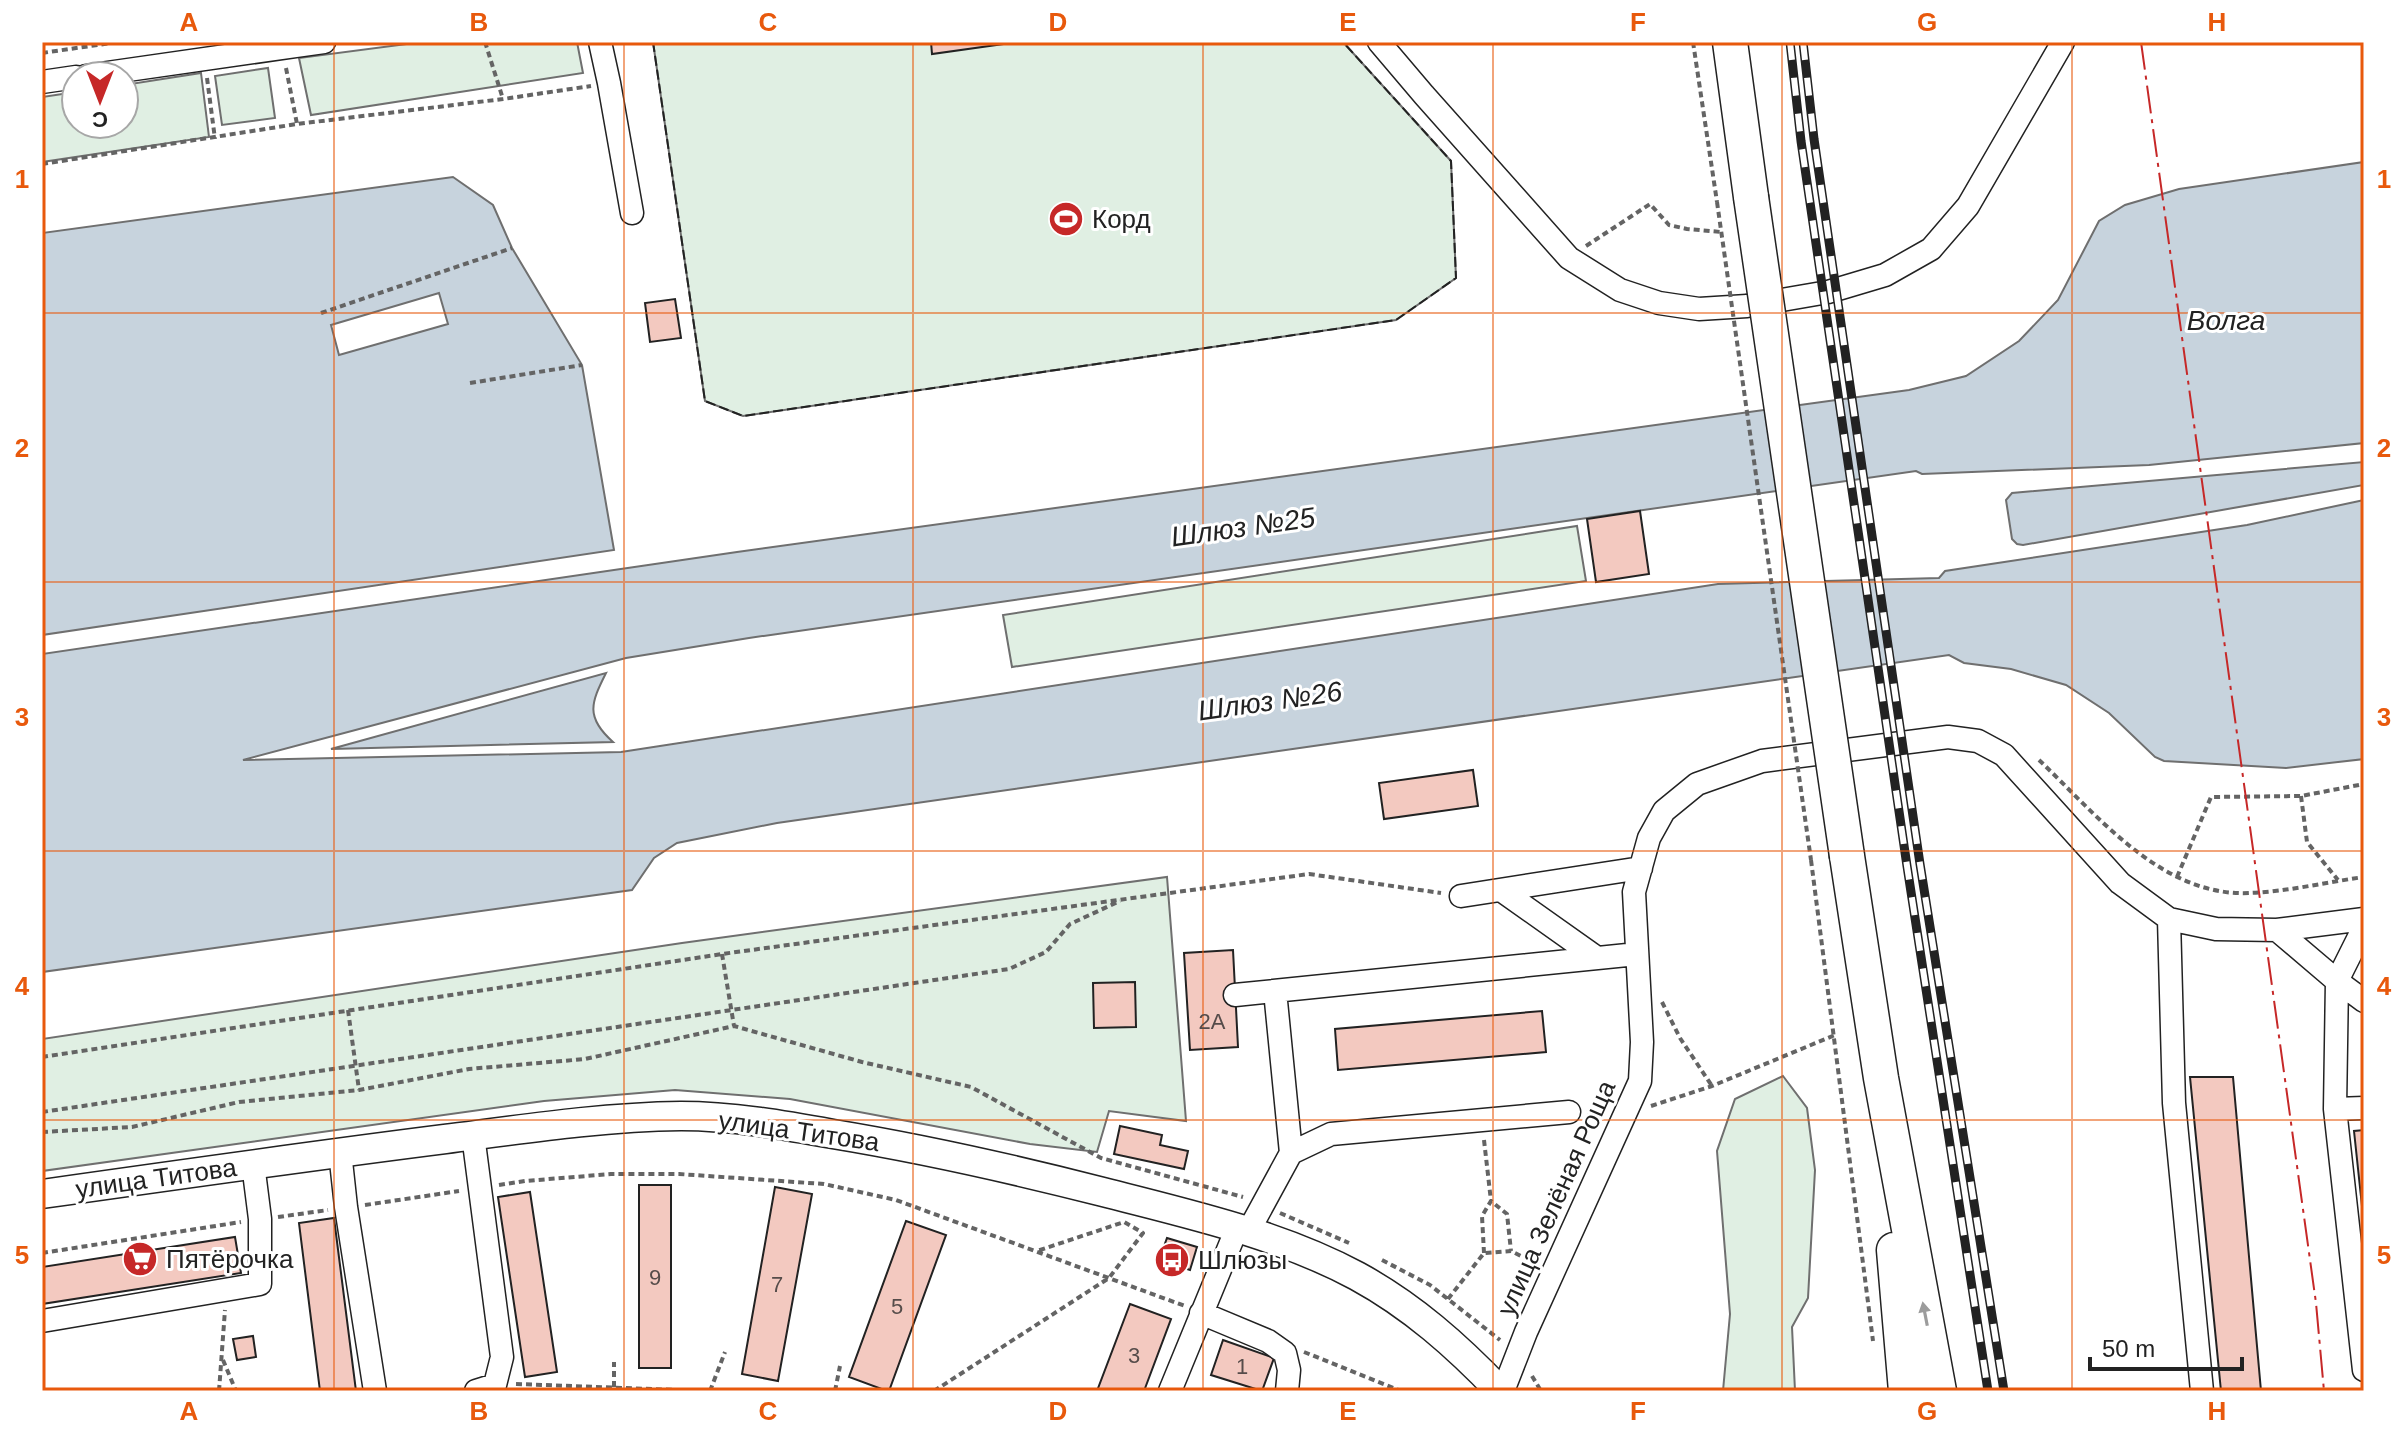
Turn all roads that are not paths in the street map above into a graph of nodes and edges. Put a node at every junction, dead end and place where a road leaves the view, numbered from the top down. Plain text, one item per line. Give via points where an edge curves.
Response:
1 (324, 42) edge
2 (600, 42) edge
3 (1379, 42) edge
4 (1730, 42) edge
5 (2063, 42) edge
6 (293, 46) edge
7 (140, 68) edge
8 (632, 213) dead end
9 (1641, 868) junction
10 (1501, 890) junction
11 (1461, 896) road end
12 (2169, 919) junction
13 (2364, 919) edge
14 (2364, 927) edge
15 (2277, 930) junction
16 (1637, 954) junction
17 (1597, 958) junction
18 (2337, 981) junction
19 (1275, 991) junction
20 (1235, 995) dead end
21 (2364, 1001) edge
22 (1881, 1078) junction
23 (2364, 1108) edge
24 (2335, 1109) junction
25 (1569, 1112) road end
26 (473, 1135) junction
27 (340, 1152) junction
28 (1291, 1153) junction
29 (253, 1164) junction
30 (42, 1194) edge
31 (1242, 1230) junction
32 (1201, 1313) junction
33 (42, 1321) edge
34 (2364, 1370) edge
35 (478, 1389) edge
36 (375, 1391) edge
37 (1170, 1391) edge
38 (1287, 1391) edge
39 (1501, 1391) edge
40 (1906, 1391) edge
41 (1939, 1391) edge
42 (2202, 1391) edge

1 - 6 street
2 - 8 street
3 - 5 street via 1569,258 1620,290 1699,309 1828,292 1885,275 1931,249 1968,206
4 - 22 highway, bridge
6 - 7 street
9 - 10 street
9 - 12 street, улица Зелёная Роща via 1664,811 1697,784 1762,761 1948,737 1978,741 2004,755 2120,883
9 - 16 street, улица Зелёная Роща via 1634,892
10 - 11 street
10 - 17 street
12 - 15 street, улица Зелёная Роща via 2216,929
12 - 42 street via 2174,1103
13 - 15 street, улица Зелёная Роща
14 - 18 street
15 - 18 street
16 - 17 street
16 - 39 street, улица Зелёная Роща via 1640,1081
17 - 19 street
18 - 21 street
18 - 24 street
19 - 20 street
19 - 28 street
22 - 40 highway
41 -> 22 highway
23 - 24 street
24 - 34 street
25 - 28 street via 1331,1134
26 - 27 main road, улица Титова
26 - 31 main road, улица Титова via 683,1116 761,1122 986,1162
26 - 35 street via 502,1357
27 - 29 main road, улица Титова
27 - 36 street
28 - 31 street
29 - 30 main road, улица Титова
29 - 33 street via 260,1284
31 - 32 street
31 - 39 main road, улица Титова via 1318,1258 1397,1301
32 - 37 street
32 - 38 street via 1285,1353

